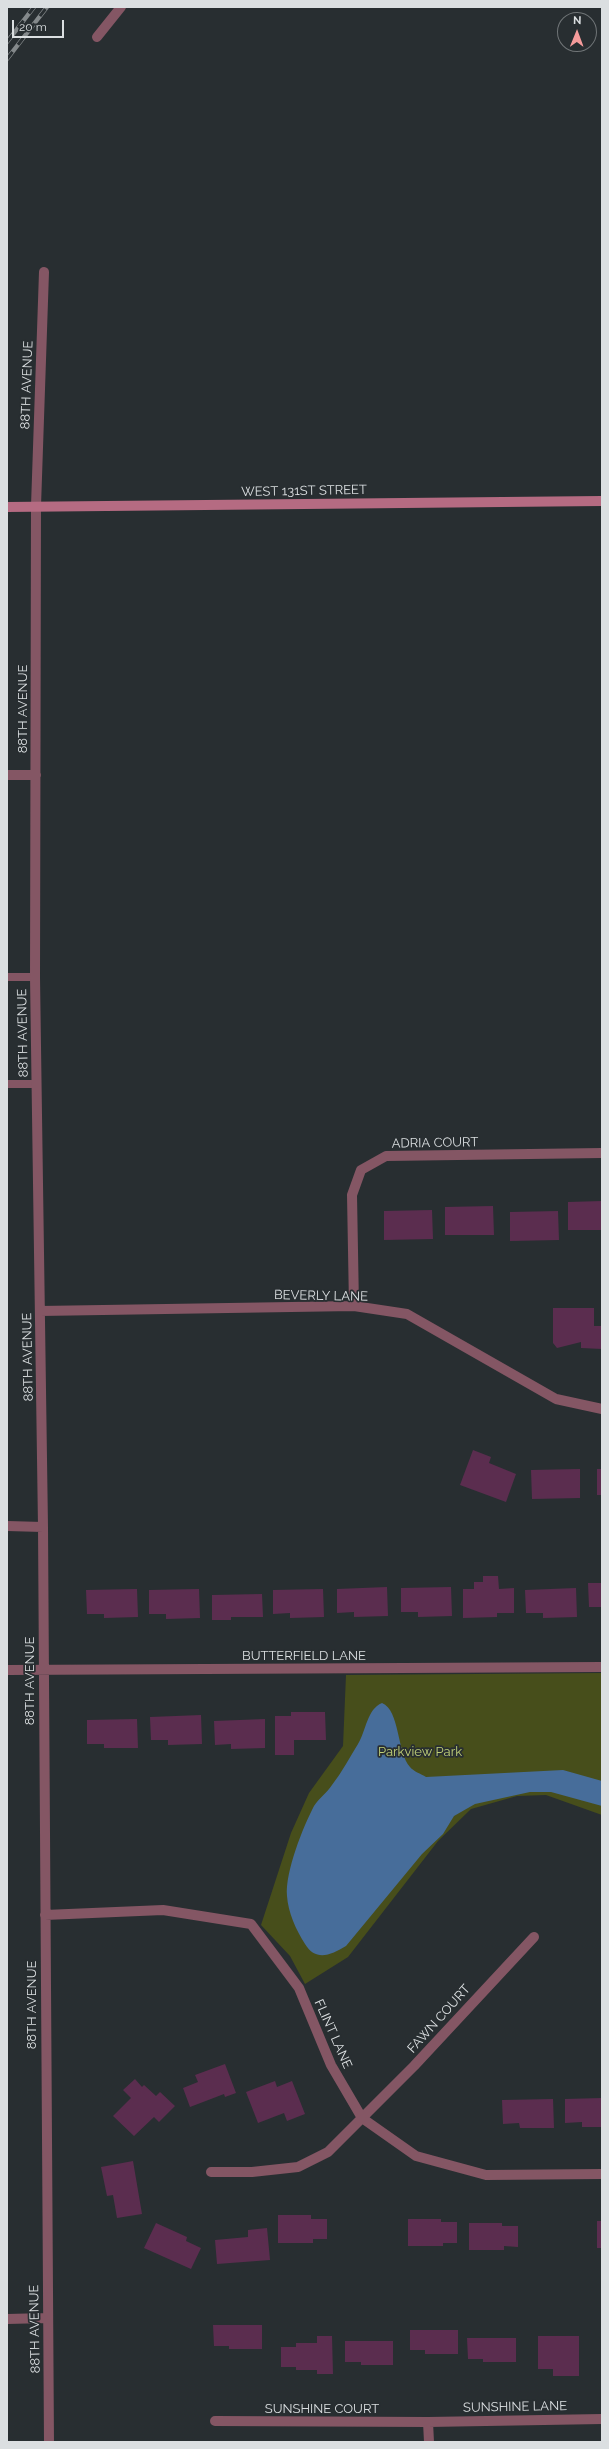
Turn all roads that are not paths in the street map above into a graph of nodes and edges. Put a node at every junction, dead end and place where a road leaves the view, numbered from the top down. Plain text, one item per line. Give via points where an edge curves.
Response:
1 (122, 7) edge
2 (97, 37) dead end
3 (44, 272) dead end
4 (602, 501) edge
5 (7, 506) edge
6 (36, 506) junction
7 (7, 775) edge
8 (36, 775) junction
9 (35, 976) junction
10 (7, 977) edge
11 (7, 1084) edge
12 (36, 1084) junction
13 (602, 1154) edge
14 (354, 1306) junction
15 (40, 1311) junction
16 (602, 1409) edge
17 (7, 1526) edge
18 (43, 1527) junction
19 (602, 1667) edge
20 (7, 1670) edge
21 (43, 1670) junction
22 (45, 1915) junction
23 (534, 1937) dead end
24 (362, 2118) junction
25 (210, 2172) dead end
26 (602, 2174) edge
27 (7, 2318) edge
28 (47, 2318) junction
29 (602, 2419) edge
30 (215, 2421) dead end
31 (428, 2422) junction
32 (49, 2442) edge
33 (429, 2442) edge

1 - 2 street
3 - 6 street, 88TH AVENUE
4 - 6 street, WEST 131ST STREET
5 - 6 street, WEST 131ST STREET
6 - 8 street, 88TH AVENUE
7 - 8 street
8 - 9 street, 88TH AVENUE
9 - 10 lane
9 - 12 street, 88TH AVENUE
11 - 12 lane
12 - 15 street, 88TH AVENUE
13 - 14 street, ADRIA COURT via 386,1156 361,1170 352,1195
14 - 15 street, BEVERLY LANE
14 - 16 street, BEVERLY LANE via 407,1314 556,1399
15 - 18 street, 88TH AVENUE
17 - 18 street
18 - 21 street, 88TH AVENUE
19 - 21 street, BUTTERFIELD LANE
20 - 21 street, BUTTERFIELD LANE
21 - 22 street, 88TH AVENUE
22 - 24 street, FLINT LANE via 163,1910 251,1924 299,1988 331,2065
22 - 28 street, 88TH AVENUE
23 - 24 street, FAWN COURT
24 - 25 street, FAWN COURT via 328,2152 298,2167 252,2172
24 - 26 street, FLINT LANE via 416,2156 486,2175
27 - 28 street
28 - 32 street, 88TH AVENUE
29 - 31 street, SUNSHINE LANE
30 - 31 street, SUNSHINE COURT
31 - 33 street

